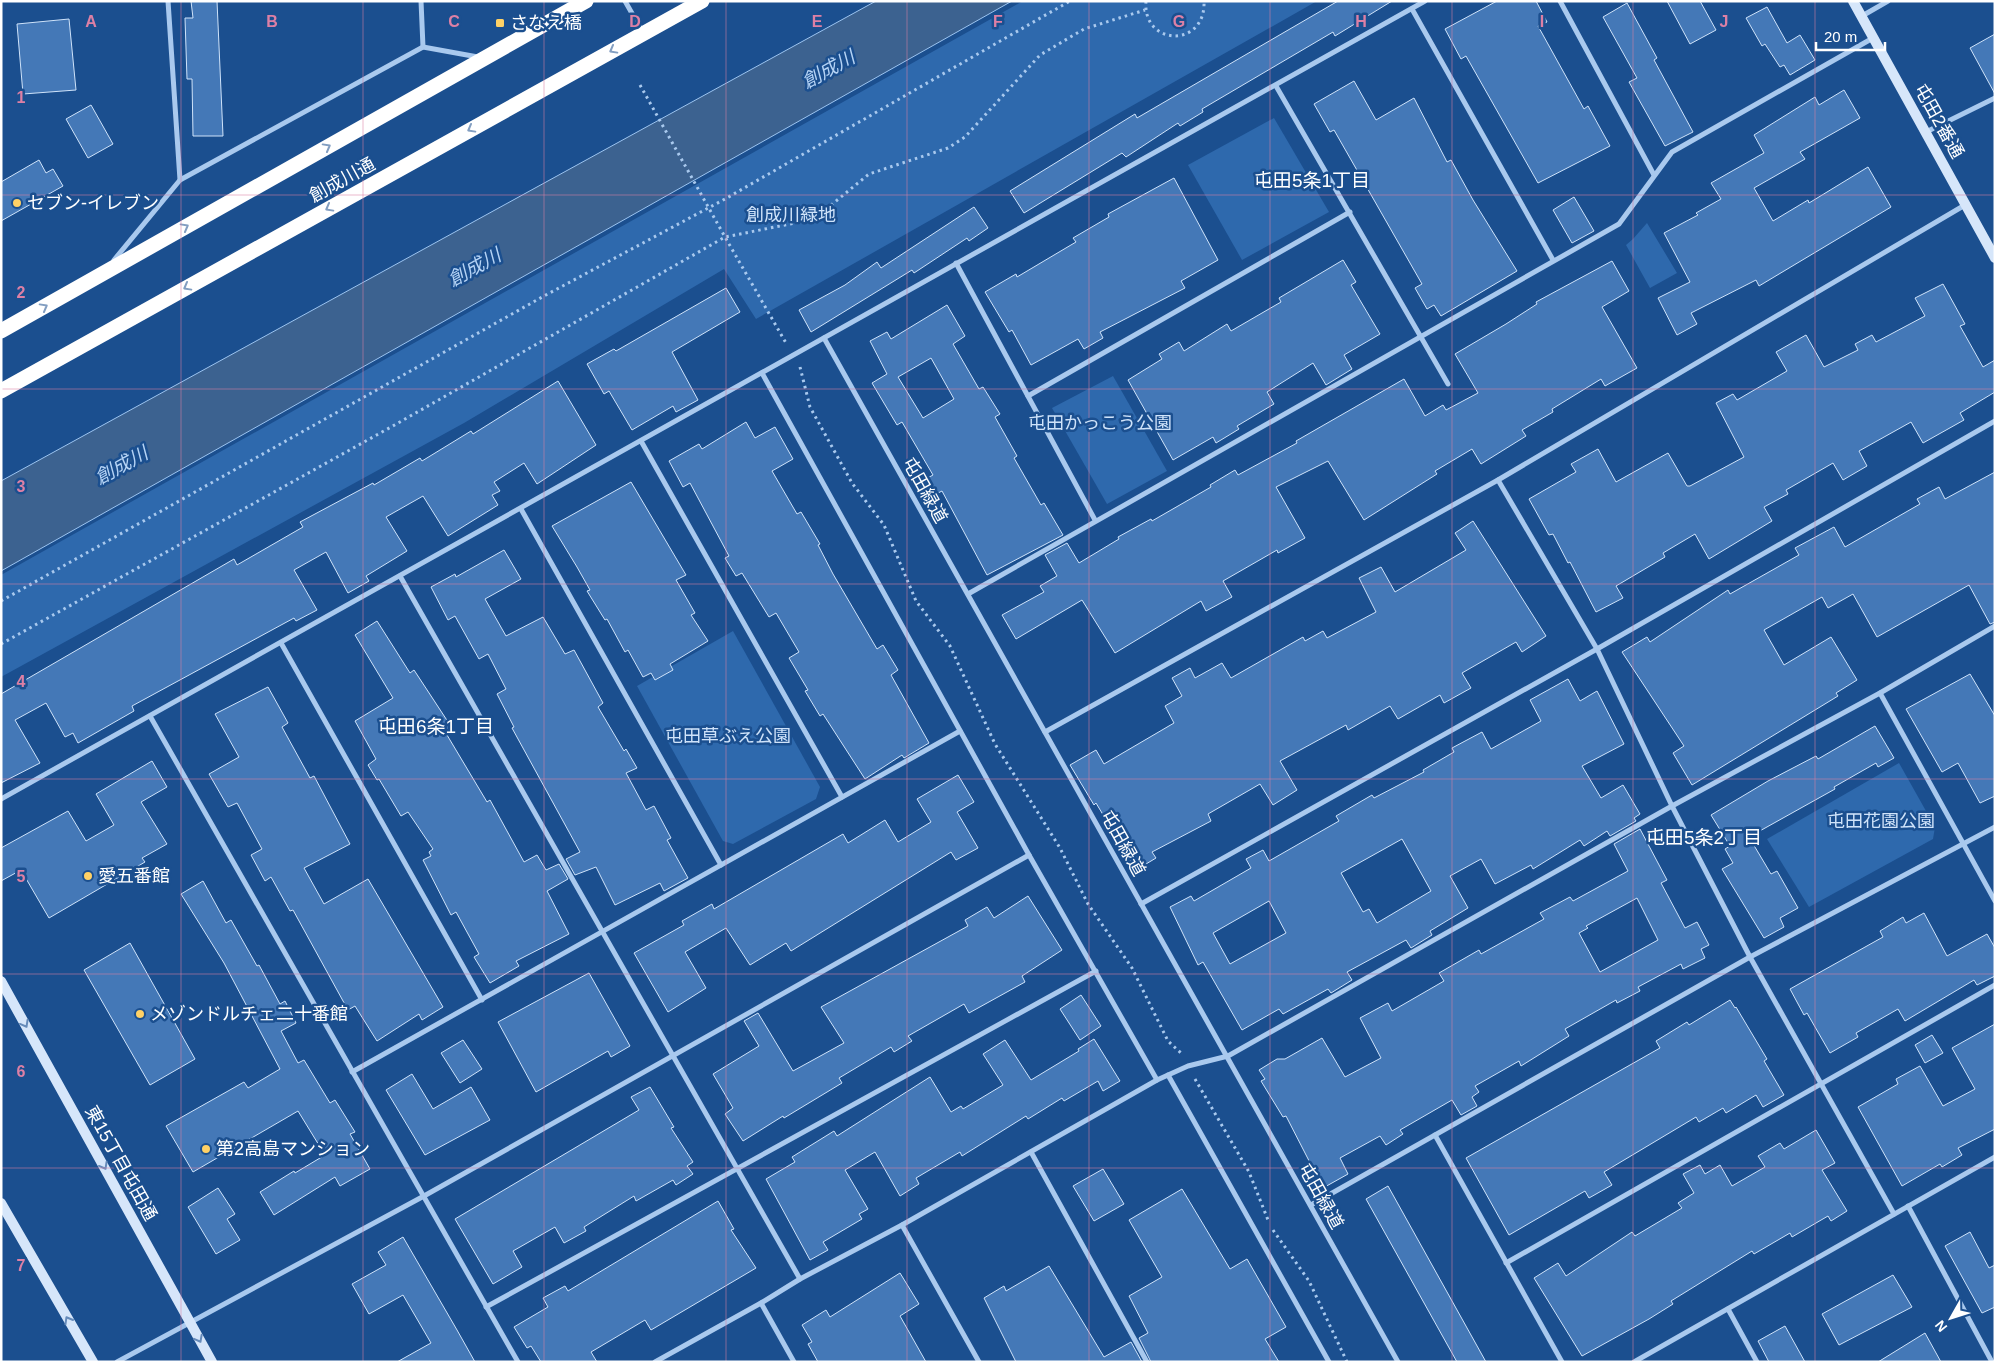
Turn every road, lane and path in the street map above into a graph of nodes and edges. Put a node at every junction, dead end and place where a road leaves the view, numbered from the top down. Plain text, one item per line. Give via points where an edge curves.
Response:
1 (168, 1) edge
2 (421, 1) edge
3 (586, 1) edge
4 (625, 1) edge
5 (702, 1) edge
6 (1070, 1) edge
7 (1146, 1) edge
8 (1204, 1) edge
9 (1425, 1) edge
10 (1560, 1) edge
11 (1853, 1) edge
12 (1888, 1) edge
13 (1412, 9) junction
14 (1145, 10) junction
15 (1862, 16) junction
16 (644, 34) junction
17 (1874, 37) junction
18 (424, 47) junction
19 (485, 58) junction
20 (640, 85) dead end
21 (1276, 86) junction
22 (1995, 98) edge
23 (1926, 132) junction
24 (1654, 175) junction
25 (180, 180) junction
26 (1965, 205) junction
27 (708, 206) junction
28 (1350, 212) junction
29 (725, 237) junction
30 (1995, 258) edge
31 (1554, 260) junction
32 (956, 263) junction
33 (104, 272) junction
34 (1, 330) edge
35 (1421, 336) junction
36 (824, 338) junction
37 (786, 343) dead end
38 (800, 366) dead end
39 (762, 373) junction
40 (1448, 384) dead end
41 (1, 391) edge
42 (1028, 396) junction
43 (1995, 421) edge
44 (641, 442) junction
45 (1498, 480) junction
46 (521, 509) junction
47 (1095, 520) junction
48 (400, 576) junction
49 (968, 594) junction
50 (1, 601) edge
51 (1995, 626) edge
52 (281, 643) junction
53 (1, 644) edge
54 (1597, 649) junction
55 (1880, 693) junction
56 (150, 716) junction
57 (960, 730) junction
58 (1045, 732) junction
59 (842, 797) junction
60 (1, 799) edge
61 (1672, 806) junction
62 (1995, 827) edge
63 (1964, 845) junction
64 (1029, 855) junction
65 (721, 864) junction
66 (1995, 901) edge
67 (1141, 904) junction
68 (601, 932) junction
69 (1750, 957) junction
70 (1096, 971) junction
71 (1, 981) edge
72 (1995, 985) edge
73 (482, 1000) junction
74 (672, 1056) junction
75 (1228, 1056) junction
76 (1184, 1057) dead end
77 (352, 1072) junction
78 (1168, 1075) junction
79 (1195, 1079) dead end
80 (1157, 1080) junction
81 (1821, 1083) junction
82 (1435, 1135) junction
83 (1031, 1152) junction
84 (1995, 1157) edge
85 (736, 1168) junction
86 (424, 1196) junction
87 (1, 1203) edge
88 (1311, 1205) junction
89 (1908, 1206) junction
90 (1894, 1214) junction
91 (902, 1225) junction
92 (1506, 1263) junction
93 (800, 1279) junction
94 (761, 1303) junction
95 (486, 1307) junction
96 (1728, 1308) junction
97 (190, 1321) junction
98 (92, 1362) edge
99 (117, 1362) edge
100 (212, 1362) edge
101 (518, 1362) edge
102 (655, 1362) edge
103 (794, 1362) edge
104 (979, 1362) edge
105 (1147, 1362) edge
106 (1329, 1362) edge
107 (1347, 1362) edge
108 (1398, 1362) edge
109 (1562, 1362) edge
110 (1634, 1362) edge
111 (1757, 1362) edge
112 (1992, 1362) edge

1 - 25 street
2 - 18 street
3 - 19 highway, 創成川通
4 - 16 street
5 - 16 highway, 創成川通
6 - 27 path
7 - 14 path
8 - 14 path via 1202,20 1196,28 1179,36 1161,33 1148,19
9 - 13 street
10 - 24 street
11 - 15 street, 屯田2番通
12 - 15 street
13 - 21 street
13 - 31 street
14 - 29 path via 1084,29 1040,55 964,137 948,148 869,174 825,210 800,222
15 - 17 street, 屯田2番通
16 -> 41 highway, 創成川通
17 - 23 street, 屯田2番通
17 - 24 street via 1672,152
18 - 19 street
18 - 25 street
33 -> 19 highway, 創成川通
20 - 27 path
21 - 28 street
21 - 32 street
22 - 23 street
23 - 26 street, 屯田2番通
24 - 31 street via 1619,224
25 - 33 street
26 - 30 street, 屯田2番通
26 - 45 street
27 - 29 path
27 - 50 path
28 - 35 street
28 - 42 street
29 - 37 path
29 - 53 path
31 - 35 street
32 - 36 street
32 - 42 street
34 -> 33 highway, 創成川通
35 - 40 street
35 - 47 street
36 - 39 street
36 - 49 street, 屯田緑道
38 - 76 path via 810,407 852,483 884,525 916,601 950,646 995,744 1060,848 1088,904 1132,968 1168,1041
39 - 44 street
39 - 57 street
42 - 47 street
43 - 54 street
44 - 46 street
44 - 59 street
45 - 54 street
45 - 58 street
46 - 48 street
46 - 65 street
47 - 49 street
48 - 52 street
48 - 68 street
49 - 58 street, 屯田緑道
51 - 55 street
52 - 56 street
52 - 73 street
54 - 61 street
54 - 67 street
55 - 61 street
55 - 63 street
56 - 60 street
56 - 77 street
57 - 59 street
57 - 64 street
58 - 67 street, 屯田緑道
59 - 65 street
61 - 69 street
61 - 75 street
62 - 63 street
63 - 66 street
63 - 69 street
64 - 70 street
64 - 74 street
65 - 68 street
67 - 75 street, 屯田緑道
68 - 73 street
68 - 74 street
69 - 81 street
69 - 82 street
70 - 80 street
70 - 85 street
71 -> 97 street, 東15丁目屯田通
72 - 81 street
73 - 77 street
74 - 85 street
74 - 86 street
75 - 78 street via 1188,1066
75 - 88 street, 屯田緑道
77 - 86 street
78 - 80 street
78 - 106 street
79 - 107 path via 1248,1172 1269,1224 1309,1280
80 - 83 street
81 - 90 street
81 - 92 street
82 - 88 street
82 - 92 street
83 - 91 street
83 - 105 street
84 - 89 street
85 - 93 street
85 - 95 street
86 - 95 street
86 - 97 street
98 -> 87 street
88 - 108 street, 屯田緑道
89 - 90 street
89 - 112 street
90 - 96 street
91 - 93 street
91 - 104 street
92 - 109 street
93 - 94 street
94 - 102 street
94 - 103 street
95 - 101 street
96 - 110 street
96 - 111 street
97 - 99 street
97 -> 100 street, 東15丁目屯田通

